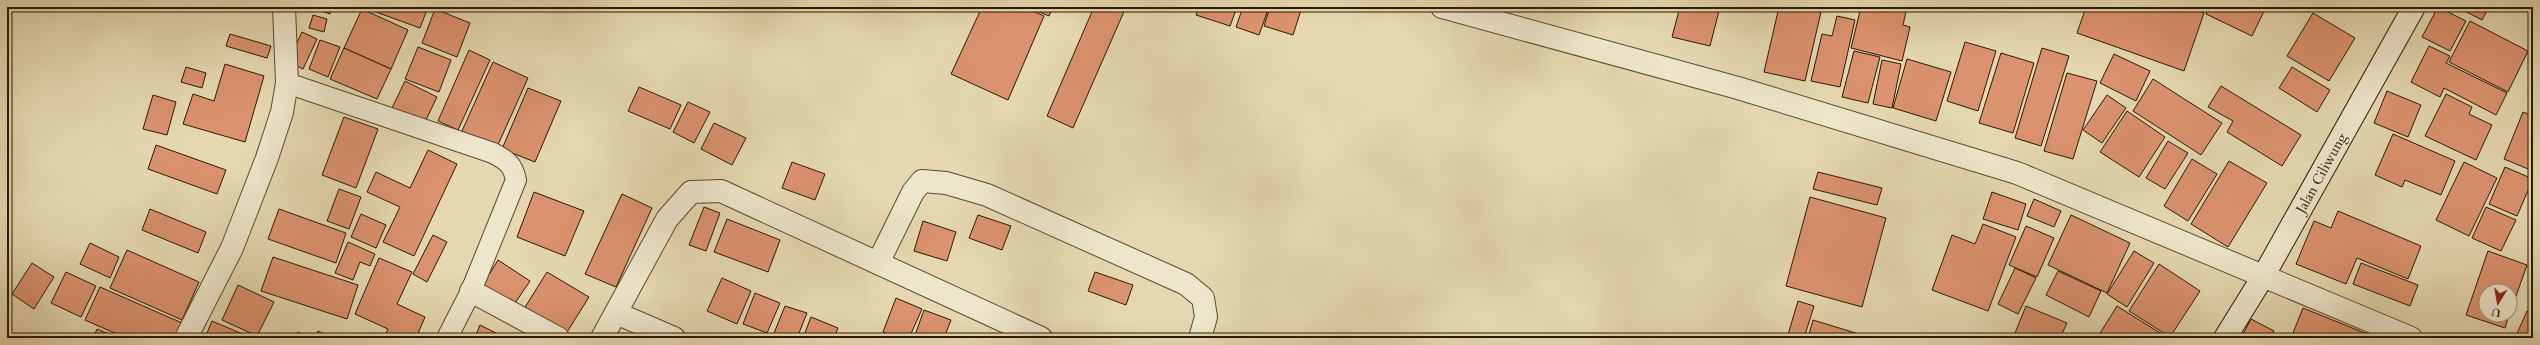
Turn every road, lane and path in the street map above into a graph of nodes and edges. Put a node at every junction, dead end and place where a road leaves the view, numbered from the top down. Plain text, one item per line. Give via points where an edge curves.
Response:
1 (284, 7) edge
2 (1442, 7) edge
3 (2414, 7) edge
4 (287, 83) junction
5 (878, 263) junction
6 (2264, 275) junction
7 (471, 291) junction
8 (616, 313) junction
9 (186, 338) edge
10 (448, 338) edge
11 (558, 338) edge
12 (602, 338) edge
13 (674, 338) edge
14 (1041, 338) edge
15 (1200, 338) edge
16 (2225, 338) edge
17 (2411, 338) edge

1 - 4 street
2 - 6 street via 1738,88 2017,173
3 - 6 street, Jalan Ciliwung
4 - 7 lane via 493,153 508,161 516,180
4 - 9 street via 272,145 232,248
5 - 8 street via 722,191 691,192 667,219
5 - 14 street
5 - 15 street via 913,192 922,181 946,183 987,195 1186,284 1203,298 1206,317
6 - 16 street, Jalan Ciliwung
6 - 17 street
7 - 10 lane
7 - 11 street
8 - 12 street
8 - 13 street

